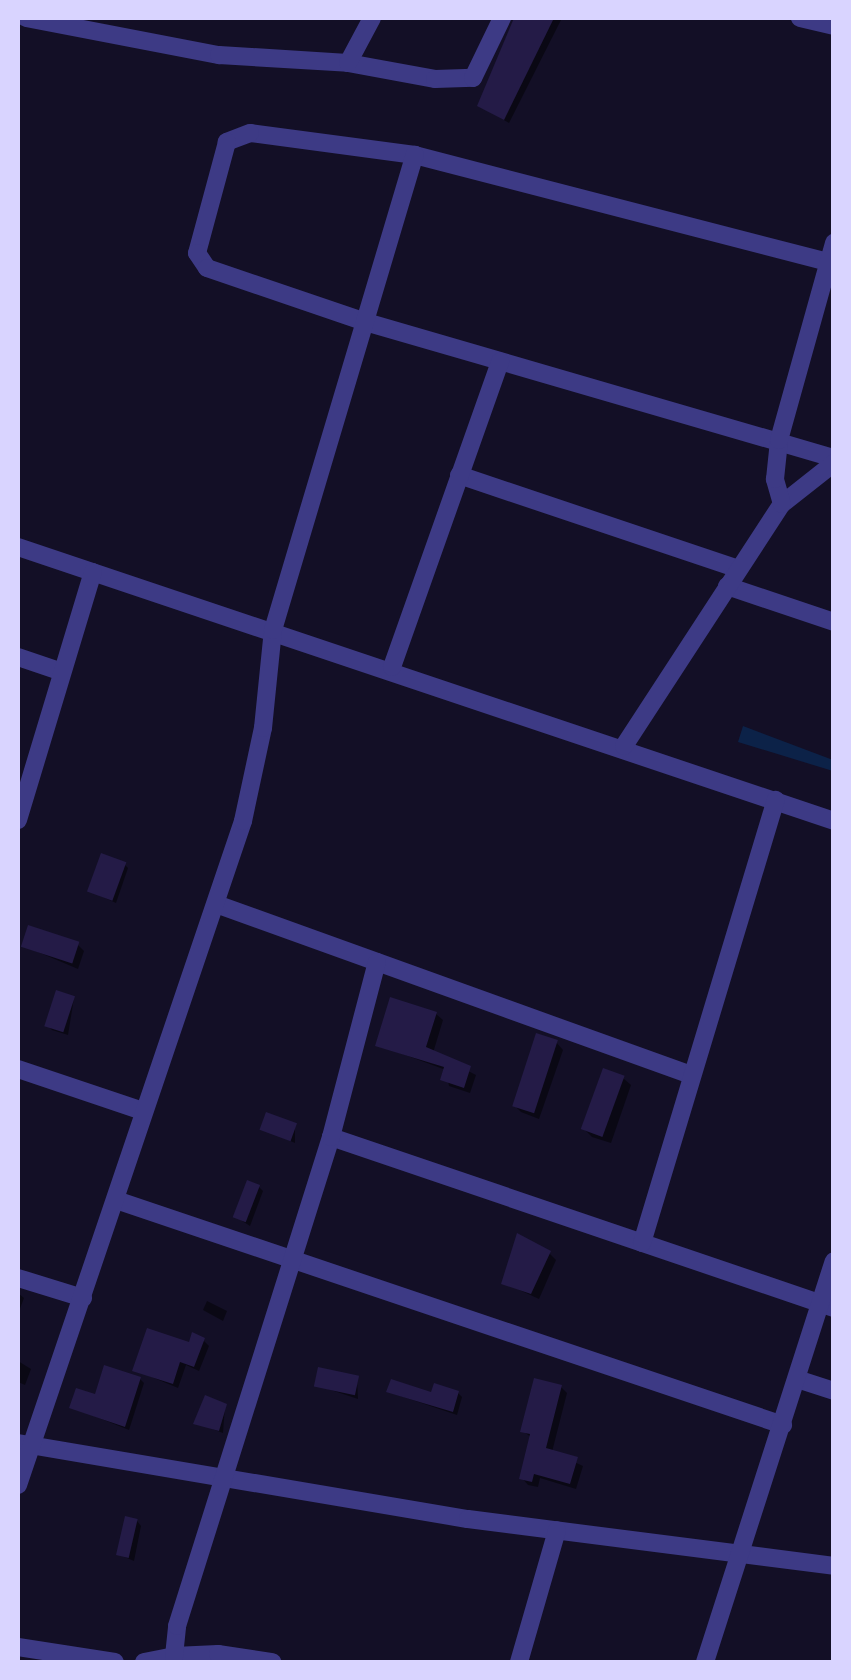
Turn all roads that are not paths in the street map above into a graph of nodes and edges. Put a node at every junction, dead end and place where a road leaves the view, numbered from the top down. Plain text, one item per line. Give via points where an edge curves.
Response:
1 (26, 18) edge
2 (372, 18) edge
3 (502, 18) edge
4 (800, 18) edge
5 (73, 22) edge
6 (834, 26) edge
7 (348, 64) junction
8 (415, 155) junction
9 (834, 243) edge
10 (828, 262) junction
11 (369, 323) junction
12 (500, 362) junction
13 (778, 440) junction
14 (834, 461) edge
15 (459, 475) junction
16 (782, 504) junction
17 (18, 547) edge
18 (739, 569) junction
19 (93, 572) junction
20 (727, 586) junction
21 (834, 622) edge
22 (273, 630) junction
23 (18, 658) edge
24 (392, 667) junction
25 (62, 672) junction
26 (624, 746) junction
27 (776, 800) junction
28 (18, 820) edge
29 (834, 821) edge
30 (216, 904) junction
31 (377, 962) junction
32 (18, 1069) edge
33 (690, 1074) junction
34 (143, 1111) junction
35 (331, 1136) junction
36 (116, 1200) junction
37 (642, 1242) junction
38 (292, 1258) junction
39 (834, 1262) edge
40 (18, 1278) edge
41 (82, 1298) junction
42 (827, 1306) edge
43 (797, 1378) junction
44 (834, 1390) edge
45 (783, 1425) junction
46 (24, 1444) edge
47 (226, 1481) junction
48 (18, 1486) edge
49 (556, 1530) junction
50 (742, 1552) junction
51 (834, 1566) edge
52 (18, 1648) edge
53 (174, 1656) junction
54 (115, 1662) edge
55 (144, 1662) edge
56 (272, 1662) edge
57 (519, 1662) edge
58 (705, 1662) edge

1 - 5 street
2 - 7 street
3 - 7 street via 473,78
4 - 6 street
5 - 7 street via 219,55
8 - 10 street
8 - 11 street
8 - 11 street via 250,133 227,142 198,261
9 - 10 street
10 - 13 street
11 - 12 street
11 - 22 street
12 - 13 street
12 - 15 street
13 - 14 street
13 - 16 street via 775,479
14 - 16 street
15 - 18 street
15 - 24 street
16 - 18 street
17 - 19 street
18 - 20 street
19 - 22 street
19 - 25 street
20 - 21 street
20 - 26 street
22 - 24 street
22 - 30 street via 254,776
23 - 25 street
24 - 26 street
25 - 28 street
26 - 27 street
27 - 29 street
27 - 33 street
30 - 31 street
30 - 34 street
31 - 33 street
31 - 35 street
32 - 34 street
33 - 37 street
34 - 36 street
35 - 37 street
35 - 38 street
36 - 38 street
36 - 41 street
37 - 42 street
38 - 45 street
38 - 47 street
39 - 42 street
40 - 41 street
41 - 46 street
42 - 43 street
43 - 44 street
43 - 45 street
45 - 50 street
46 - 47 street
46 - 48 street
47 - 49 street
47 - 53 street via 177,1626
49 - 50 street
49 - 57 street
50 - 51 street
50 - 58 street
52 - 54 street
53 - 55 street
53 - 56 street

